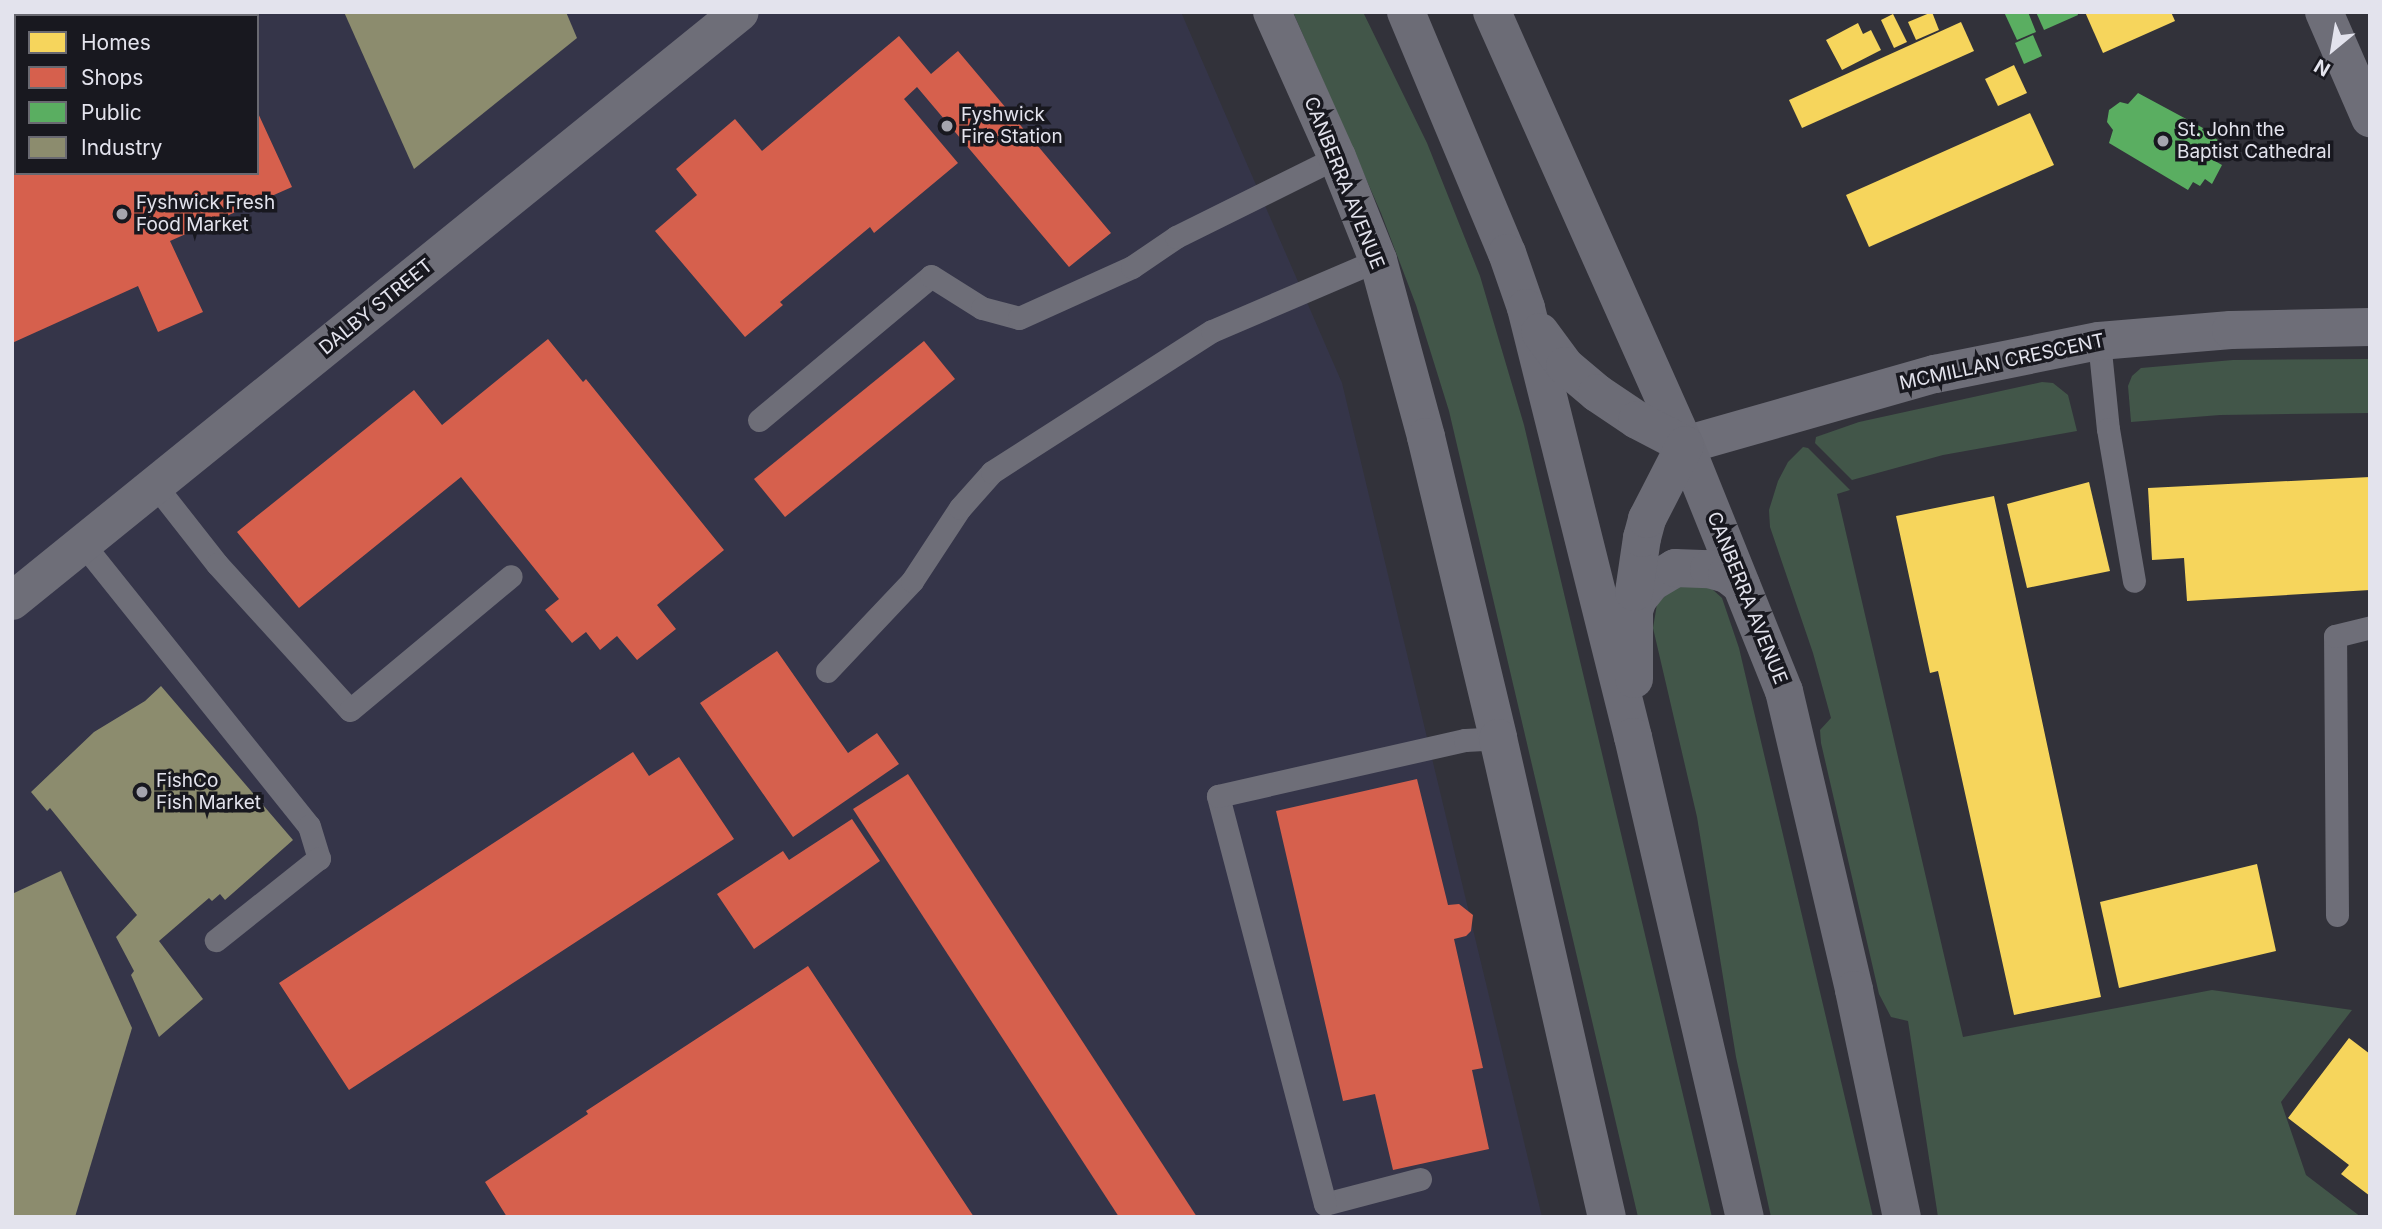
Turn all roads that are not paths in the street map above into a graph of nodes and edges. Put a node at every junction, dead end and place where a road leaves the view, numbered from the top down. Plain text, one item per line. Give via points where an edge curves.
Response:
1 (740, 12) edge
2 (1272, 12) edge
3 (1406, 12) edge
4 (1492, 12) edge
5 (2324, 12) edge
6 (2368, 108) edge
7 (1337, 158) junction
8 (1378, 260) junction
9 (1527, 308) junction
10 (2370, 327) edge
11 (2099, 341) junction
12 (759, 420) dead end
13 (1685, 445) junction
14 (155, 485) junction
15 (83, 544) junction
16 (511, 576) dead end
17 (2134, 581) dead end
18 (1741, 585) junction
19 (12, 601) edge
20 (1634, 611) junction
21 (2370, 627) edge
22 (827, 671) dead end
23 (1633, 737) junction
24 (1499, 738) junction
25 (2337, 915) dead end
26 (216, 940) dead end
27 (1420, 1179) dead end
28 (1599, 1215) edge
29 (1745, 1217) edge
30 (1902, 1217) edge

1 - 14 street, DALBY STREET
2 - 7 street, CANBERRA AVENUE
3 - 9 highway
4 - 13 highway, CANBERRA AVENUE
5 - 6 street
7 - 8 street, CANBERRA AVENUE
7 - 12 lane via 1176,237 1132,267 1019,318 982,308 931,275
8 - 22 lane via 1212,331 992,471 960,509 912,581
8 - 24 street, CANBERRA AVENUE
9 - 13 highway via 1551,349 1580,380 1637,420
9 - 23 highway
10 - 11 street, MCMILLAN CRESCENT via 2231,330
11 - 13 street, MCMILLAN CRESCENT via 1936,374
11 - 17 lane via 2108,429
13 - 18 highway, CANBERRA AVENUE
13 - 20 highway via 1647,519 1637,563
14 - 15 street, DALBY STREET
14 - 16 lane via 217,564 350,710
15 - 19 street, DALBY STREET
15 - 26 lane via 310,826 318,858
18 - 20 highway via 1709,569 1675,568 1652,582
18 - 30 highway, CANBERRA AVENUE via 1784,691
20 - 23 highway
21 - 25 lane via 2335,636
23 - 29 highway
24 - 27 lane via 1465,740 1218,796 1325,1204
24 - 28 street, CANBERRA AVENUE

